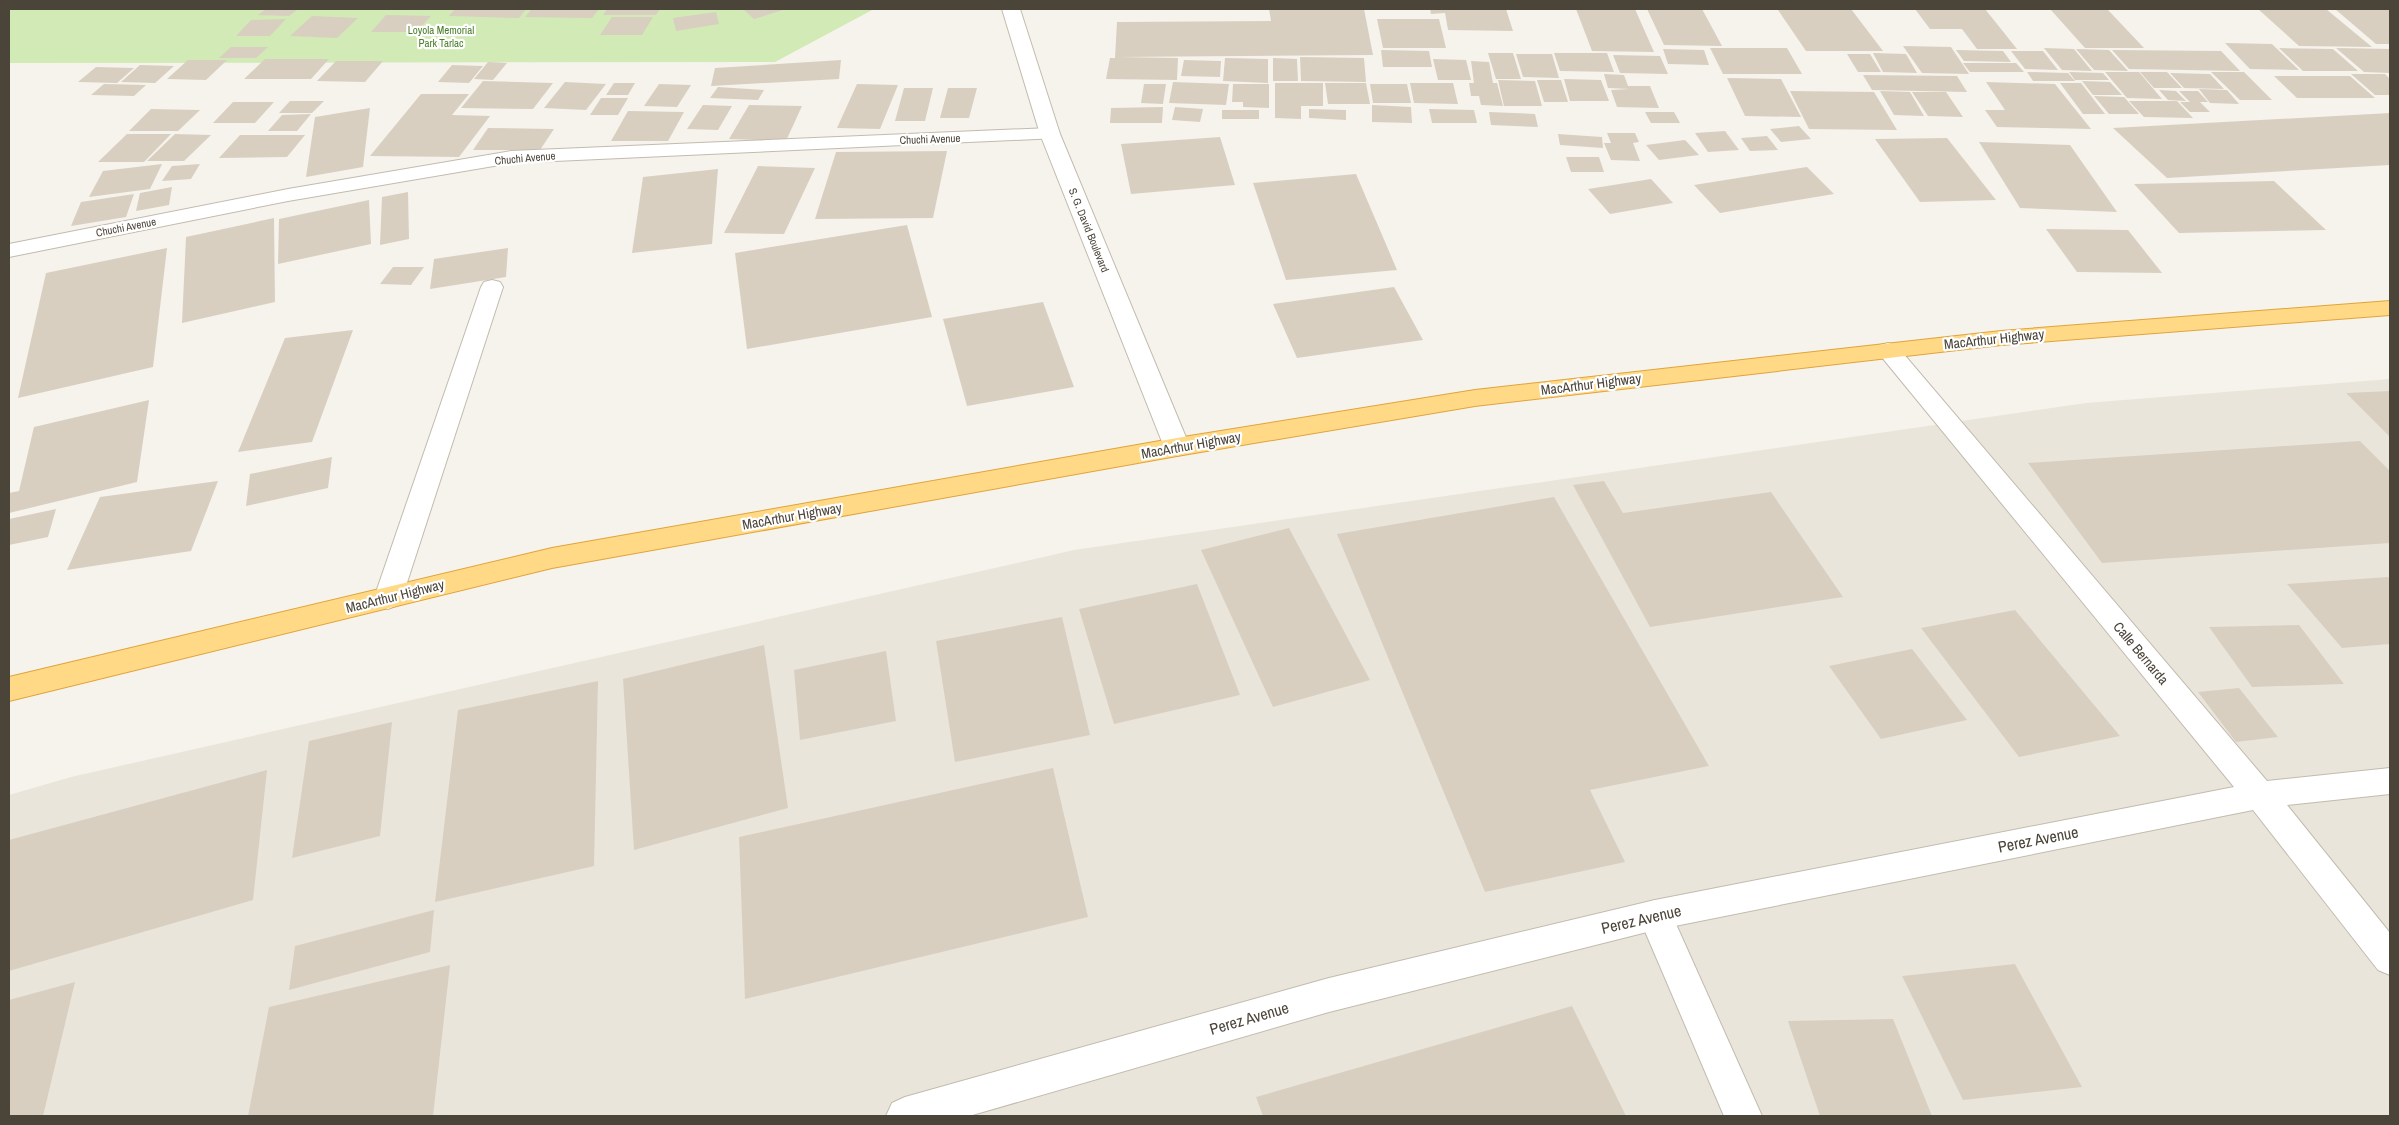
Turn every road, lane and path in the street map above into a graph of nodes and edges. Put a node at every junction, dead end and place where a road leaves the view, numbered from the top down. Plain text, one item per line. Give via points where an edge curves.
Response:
1 (1011, 9) edge
2 (1050, 134) junction
3 (10, 249) edge
4 (492, 287) dead end
5 (2390, 308) edge
6 (1888, 350) junction
7 (1177, 447) junction
8 (388, 598) junction
9 (9, 689) edge
10 (2390, 780) edge
11 (2260, 794) junction
12 (1655, 915) junction
13 (2390, 959) edge
14 (905, 1116) edge
15 (1743, 1116) edge

1 - 2 street, S. G. David Boulevard
2 - 3 street, Chuchi Avenue via 511,158 288,195
2 - 7 street, S. G. David Boulevard
4 - 8 street
5 - 6 highway, MacArthur Highway via 2150,325
6 - 7 highway, MacArthur Highway via 1475,398
6 - 11 street, Calle Bernarda
7 - 8 highway, MacArthur Highway via 552,558
8 - 9 highway, MacArthur Highway
10 - 11 street, Perez Avenue
11 - 12 street, Perez Avenue
11 - 13 street, Calle Bernarda
12 - 14 street, Perez Avenue via 1329,995
12 - 15 street

